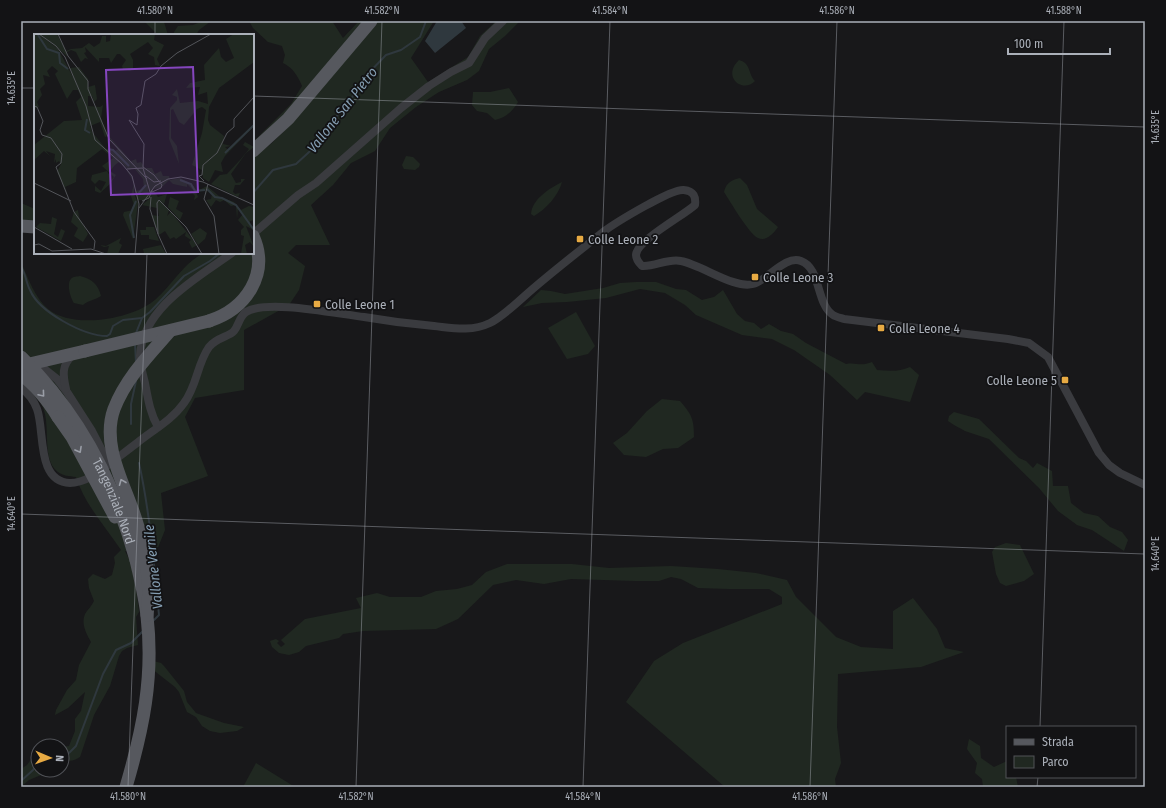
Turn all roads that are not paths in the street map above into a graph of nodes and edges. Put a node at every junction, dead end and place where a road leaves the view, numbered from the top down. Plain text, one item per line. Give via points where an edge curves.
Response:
1 (371, 21) edge
2 (503, 21) edge
3 (254, 150) edge
4 (21, 226) edge
5 (34, 227) edge
6 (254, 234) edge
7 (254, 240) edge
8 (231, 254) edge
9 (170, 331) junction
10 (80, 352) junction
11 (21, 357) edge
12 (27, 365) edge
13 (21, 375) edge
14 (21, 388) edge
15 (67, 392) junction
16 (158, 427) junction
17 (109, 464) junction
18 (1145, 486) edge
19 (136, 560) junction
20 (147, 615) junction
21 (126, 787) edge

1 - 3 main road via 298,108
2 - 6 street via 485,38 469,64 429,86 401,108
4 - 5 main road
7 - 9 main road, bridge via 258,264 256,276 239,305 220,317
8 - 16 street via 180,290 153,318 146,331 140,359 152,414
9 - 10 main road, bridge
20 -> 9 main road, bridge via 150,598 145,555 135,518 115,465 111,447 111,428 114,411 128,382
10 - 12 main road
10 - 15 street via 70,358 64,370
11 - 19 main road, Tangenziale Nord, bridge via 50,388 88,443 118,504
12 - 15 street via 42,368 57,379
13 -> 19 main road, bridge via 32,383 72,437
14 - 17 street via 26,391 37,409 45,460 54,476 67,483 81,481
15 - 17 street
16 - 17 street
16 - 18 street via 185,402 211,345 232,333 241,317 253,309 291,307 469,330 491,323 621,219 669,193 683,189 692,192 696,198 695,205 639,247 636,255 642,266 679,260 733,282 753,284 791,260 801,260 809,265 825,306 833,315 844,319 1029,343 1048,357 1099,453 1120,473
19 - 20 main road, Tangenziale Nord, bridge
20 - 21 main road, Tangenziale Nord via 148,693 136,754

